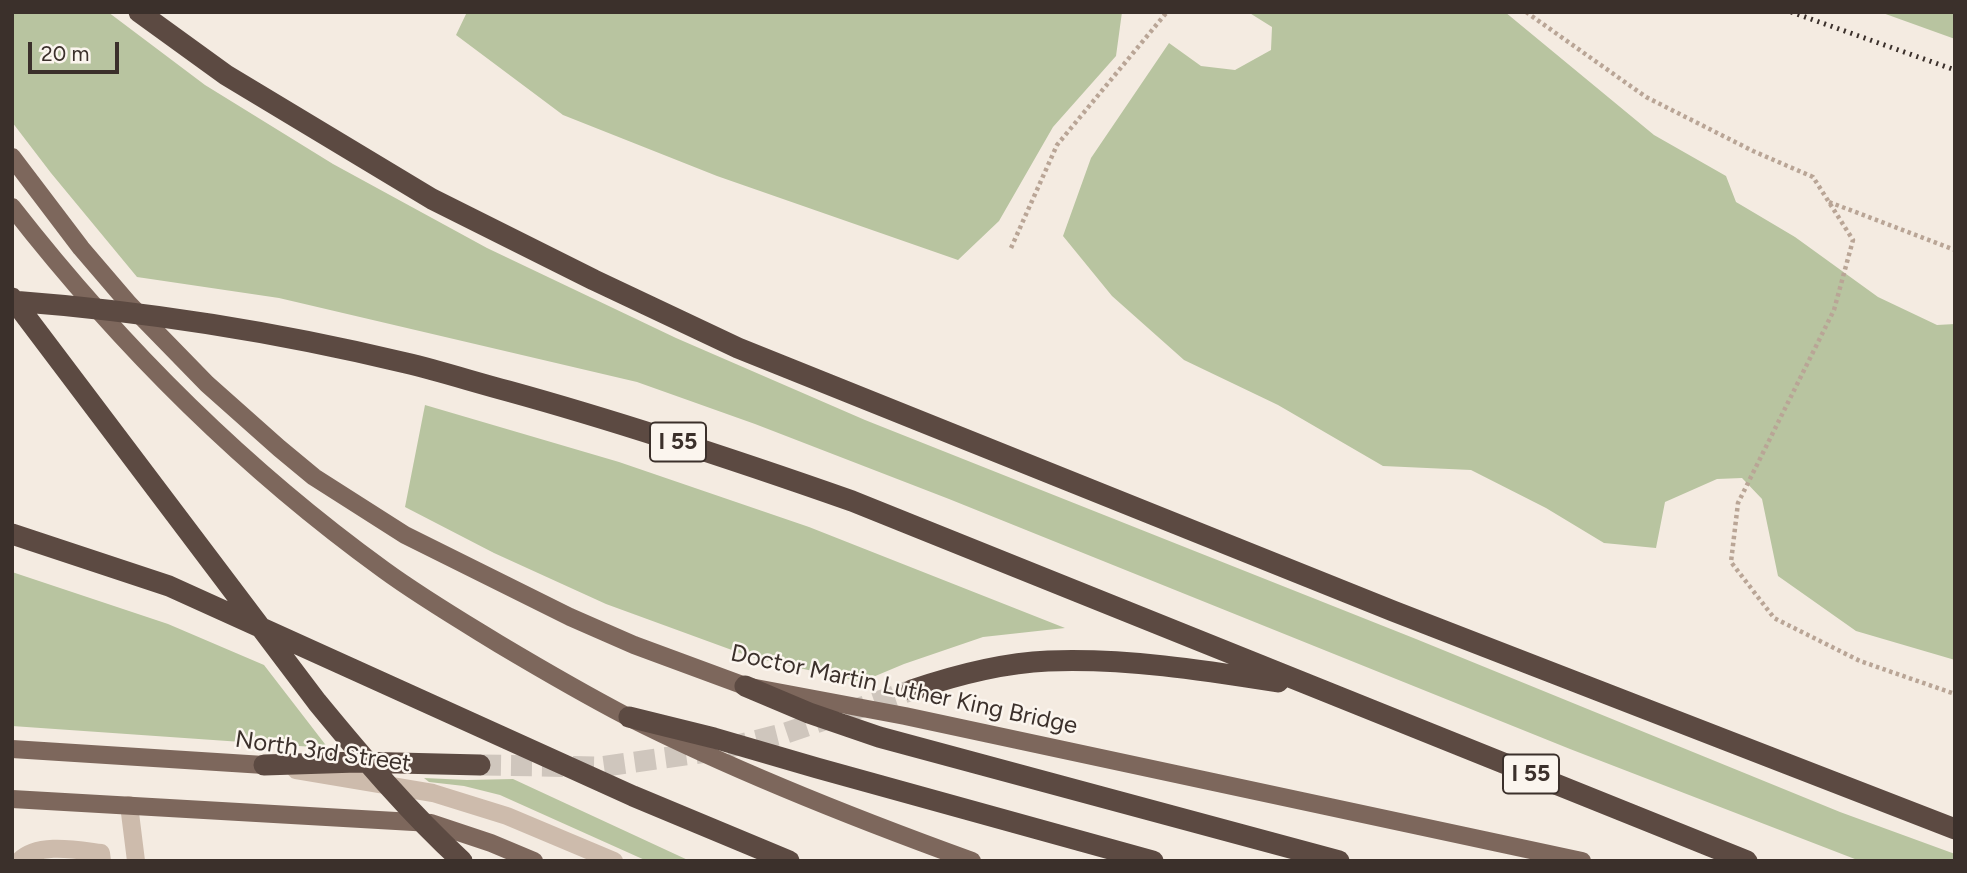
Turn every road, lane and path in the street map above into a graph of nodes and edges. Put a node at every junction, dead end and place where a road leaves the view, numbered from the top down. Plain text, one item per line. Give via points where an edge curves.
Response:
1 (139, 12) edge
2 (1167, 12) edge
3 (1526, 12) edge
4 (12, 157) edge
5 (1828, 201) junction
6 (12, 207) edge
7 (1011, 248) dead end
8 (1955, 250) edge
9 (12, 300) edge
10 (12, 534) edge
11 (745, 686) junction
12 (1315, 688) junction
13 (912, 690) tunnel mouth
14 (1955, 694) edge
15 (629, 717) junction
16 (12, 749) edge
17 (264, 765) junction
18 (481, 765) tunnel mouth
19 (12, 799) edge
20 (32, 800) junction
21 (129, 805) junction
22 (12, 809) edge
23 (1955, 829) edge
24 (19, 861) edge
25 (102, 861) edge
26 (136, 861) edge
27 (462, 861) edge
28 (534, 861) edge
29 (614, 861) edge
30 (789, 861) edge
31 (972, 861) edge
32 (1153, 861) edge
33 (1339, 861) edge
34 (1582, 861) edge
35 (1746, 861) edge

1 - 23 highway via 226,75 432,199 738,348 1380,606
2 - 7 path via 1057,145
3 - 5 path via 1646,97 1813,177
4 - 11 main road, Doctor Martin Luther King Bridge via 129,304 207,384 314,477 405,535 506,587 634,645
5 - 8 path
5 - 14 path via 1853,240 1848,264 1834,310 1738,503 1731,562 1774,618 1860,661
6 - 15 main road via 145,362 260,470 384,570 438,607
9 - 12 highway, I 55 via 250,331 406,363 568,408 852,501
9 - 27 highway via 317,702 370,768
10 - 30 highway via 169,586 633,796
11 - 33 highway via 879,737
11 - 34 main road, Doctor Martin Luther King Bridge
12 - 13 highway via 1136,662 1047,661 957,675
12 - 35 highway, I 55
15 - 31 main road via 753,774
15 - 32 highway
16 - 17 main road, North 3rd Street
17 - 18 highway
17 - 29 street, North 3rd Street via 433,793 507,816
19 - 20 main road
20 - 21 main road
20 - 22 main road
21 - 26 street
21 - 28 main road via 431,824
24 - 25 street via 28,853 61,849 101,853

